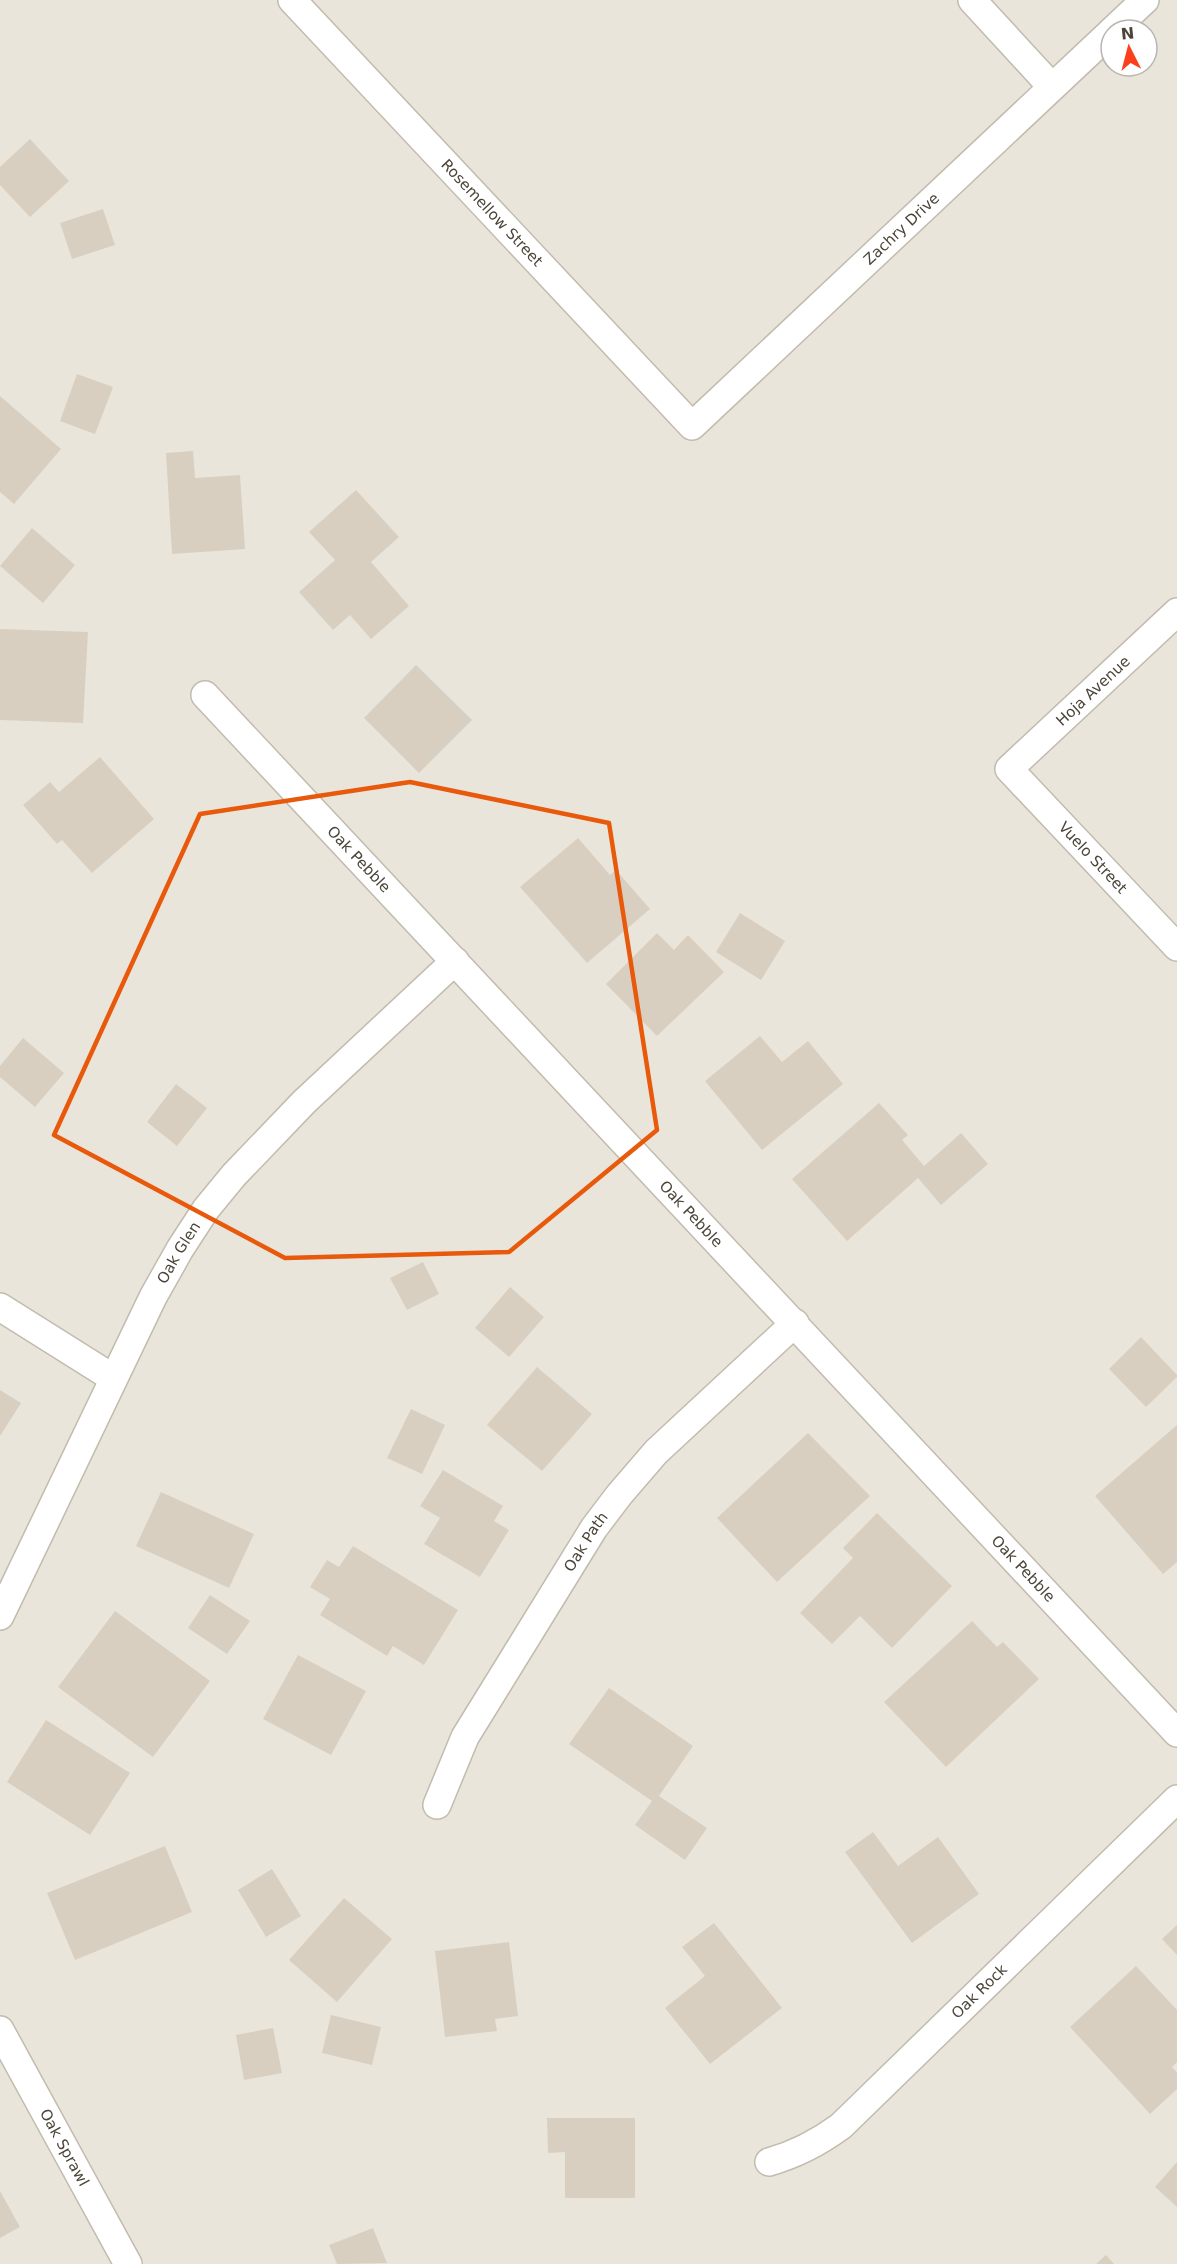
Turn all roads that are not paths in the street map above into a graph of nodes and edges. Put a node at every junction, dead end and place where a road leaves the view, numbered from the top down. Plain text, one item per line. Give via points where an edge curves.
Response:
1 (292, 0) edge
2 (972, 0) edge
3 (1145, 0) edge
4 (1126, 18) edge
5 (1099, 43) edge
6 (1052, 87) junction
7 (692, 426) joint
8 (1177, 612) edge
9 (205, 695) dead end
10 (1010, 769) joint
11 (1177, 947) edge
12 (455, 961) junction
13 (0, 1307) edge
14 (795, 1323) junction
15 (112, 1378) junction
16 (0, 1616) edge
17 (1177, 1733) edge
18 (1177, 1799) edge
19 (437, 1805) dead end
20 (0, 2030) edge
21 (769, 2162) dead end
22 (128, 2264) edge

1 - 7 street, Rosemellow Street
2 - 6 street
3 - 4 street, Zachry Drive
5 - 6 street, Zachry Drive
6 - 7 street, Zachry Drive
8 - 10 street, Hoja Avenue
9 - 12 street, Oak Pebble
10 - 11 street, Vuelo Street
12 - 14 street, Oak Pebble
12 - 15 street, Oak Glen via 304,1102 213,1200 180,1249
13 - 15 street
14 - 17 street, Oak Pebble
14 - 19 street, Oak Path via 656,1452 618,1495 563,1576 465,1737
15 - 16 street, Oak Glen
18 - 21 street, Oak Rock via 841,2126 817,2144
20 - 22 street, Oak Sprawl

